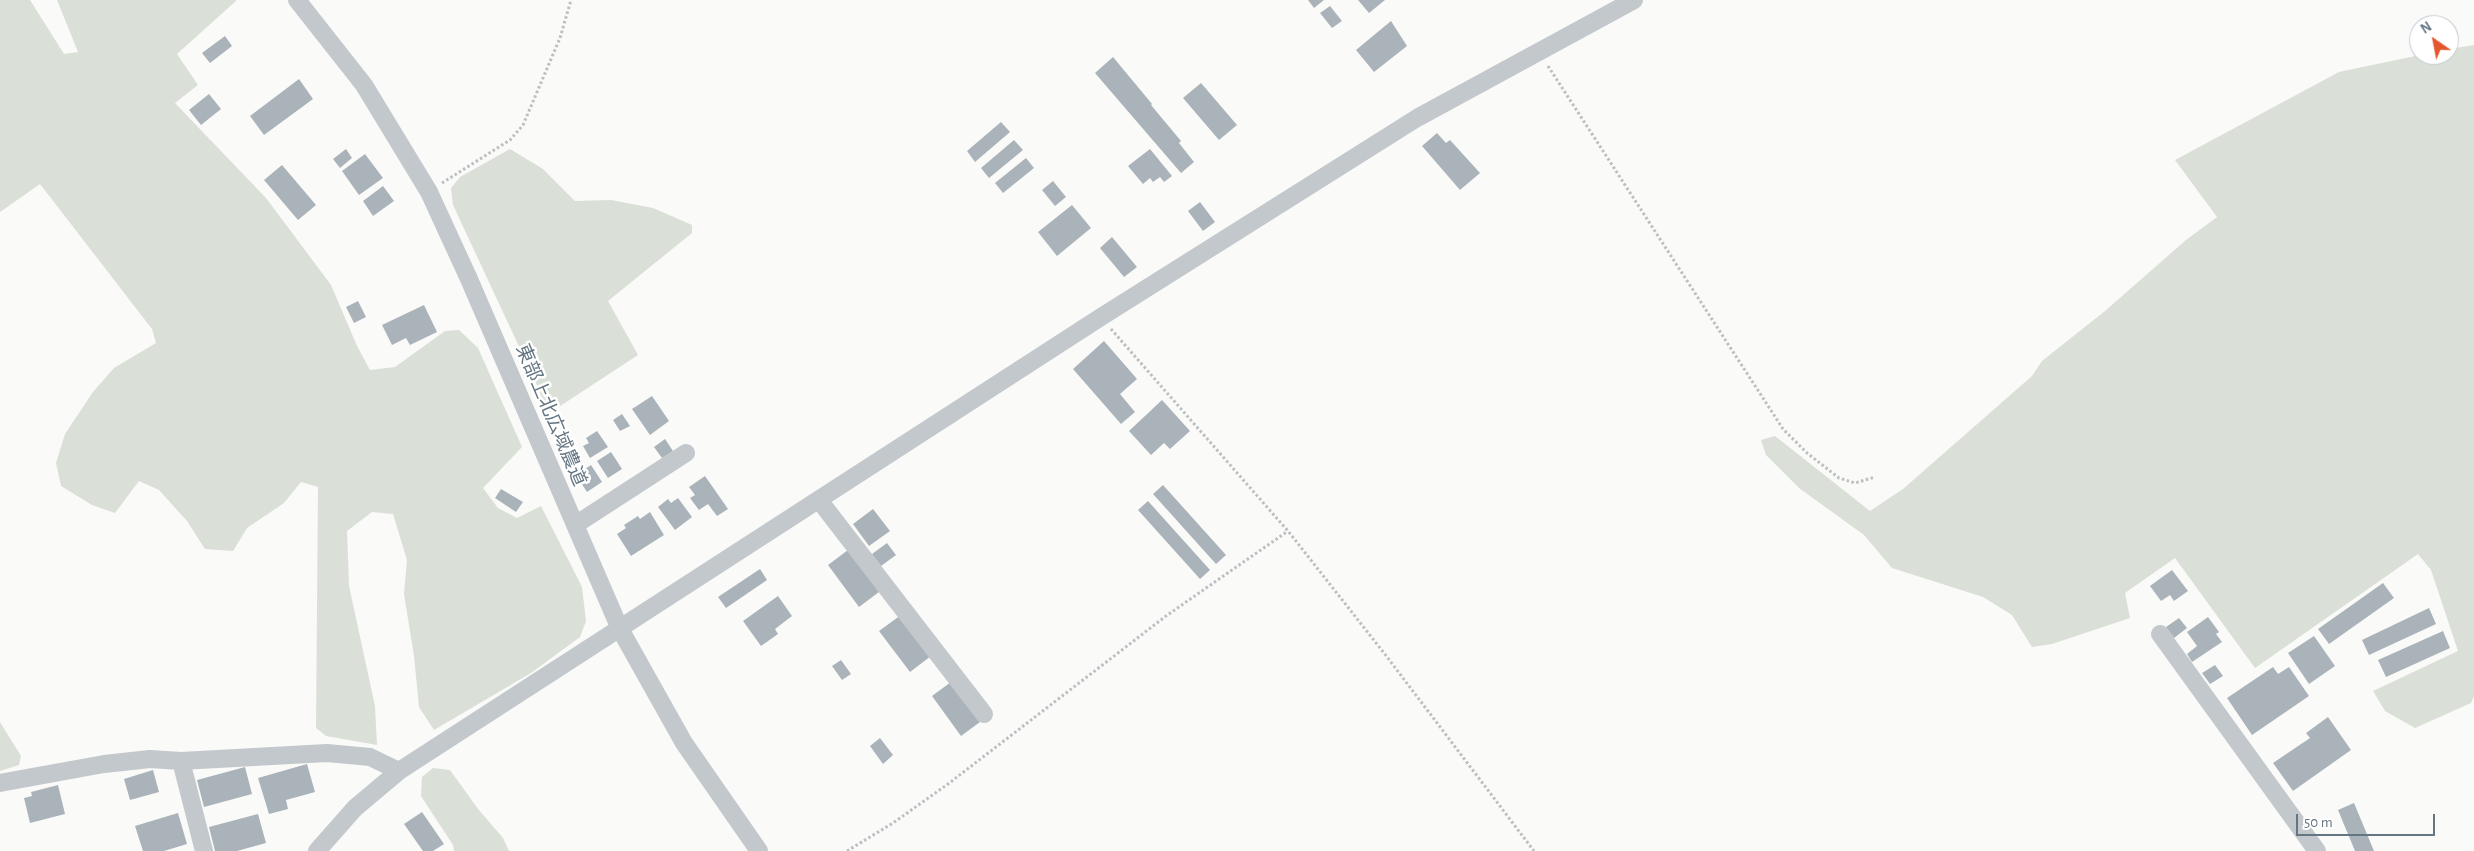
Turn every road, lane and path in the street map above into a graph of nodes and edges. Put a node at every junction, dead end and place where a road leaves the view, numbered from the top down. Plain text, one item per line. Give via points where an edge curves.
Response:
1 (297, 0) edge
2 (571, 0) edge
3 (1634, 0) edge
4 (1534, 53) junction
5 (429, 192) junction
6 (1101, 317) junction
7 (686, 453) dead end
8 (1875, 477) dead end
9 (819, 500) junction
10 (575, 525) junction
11 (1288, 531) junction
12 (620, 629) junction
13 (2160, 634) dead end
14 (984, 714) dead end
15 (181, 761) junction
16 (399, 771) junction
17 (0, 783) edge
18 (204, 851) edge
19 (317, 851) edge
20 (759, 851) edge
21 (847, 851) edge
22 (1534, 851) edge
23 (2317, 851) edge

1 - 5 street, 東部上北広域農道 via 364,85
2 - 5 path via 560,38 522,125 510,140
3 - 4 street
4 - 6 street via 1417,118
4 - 8 path via 1550,68 1783,429 1839,478 1855,483
5 - 10 street, 東部上北広域農道
6 - 9 street
6 - 11 path
7 - 10 street
9 - 12 street
9 - 14 street
10 - 12 street, 東部上北広域農道
11 - 21 path via 1166,616 932,795
11 - 22 path
12 - 16 street
12 - 20 street, 東部上北広域農道 via 684,743
13 - 23 street
15 - 16 street via 326,753 370,757
15 - 17 street via 150,759 104,764
15 - 18 street
16 - 19 street via 355,808

